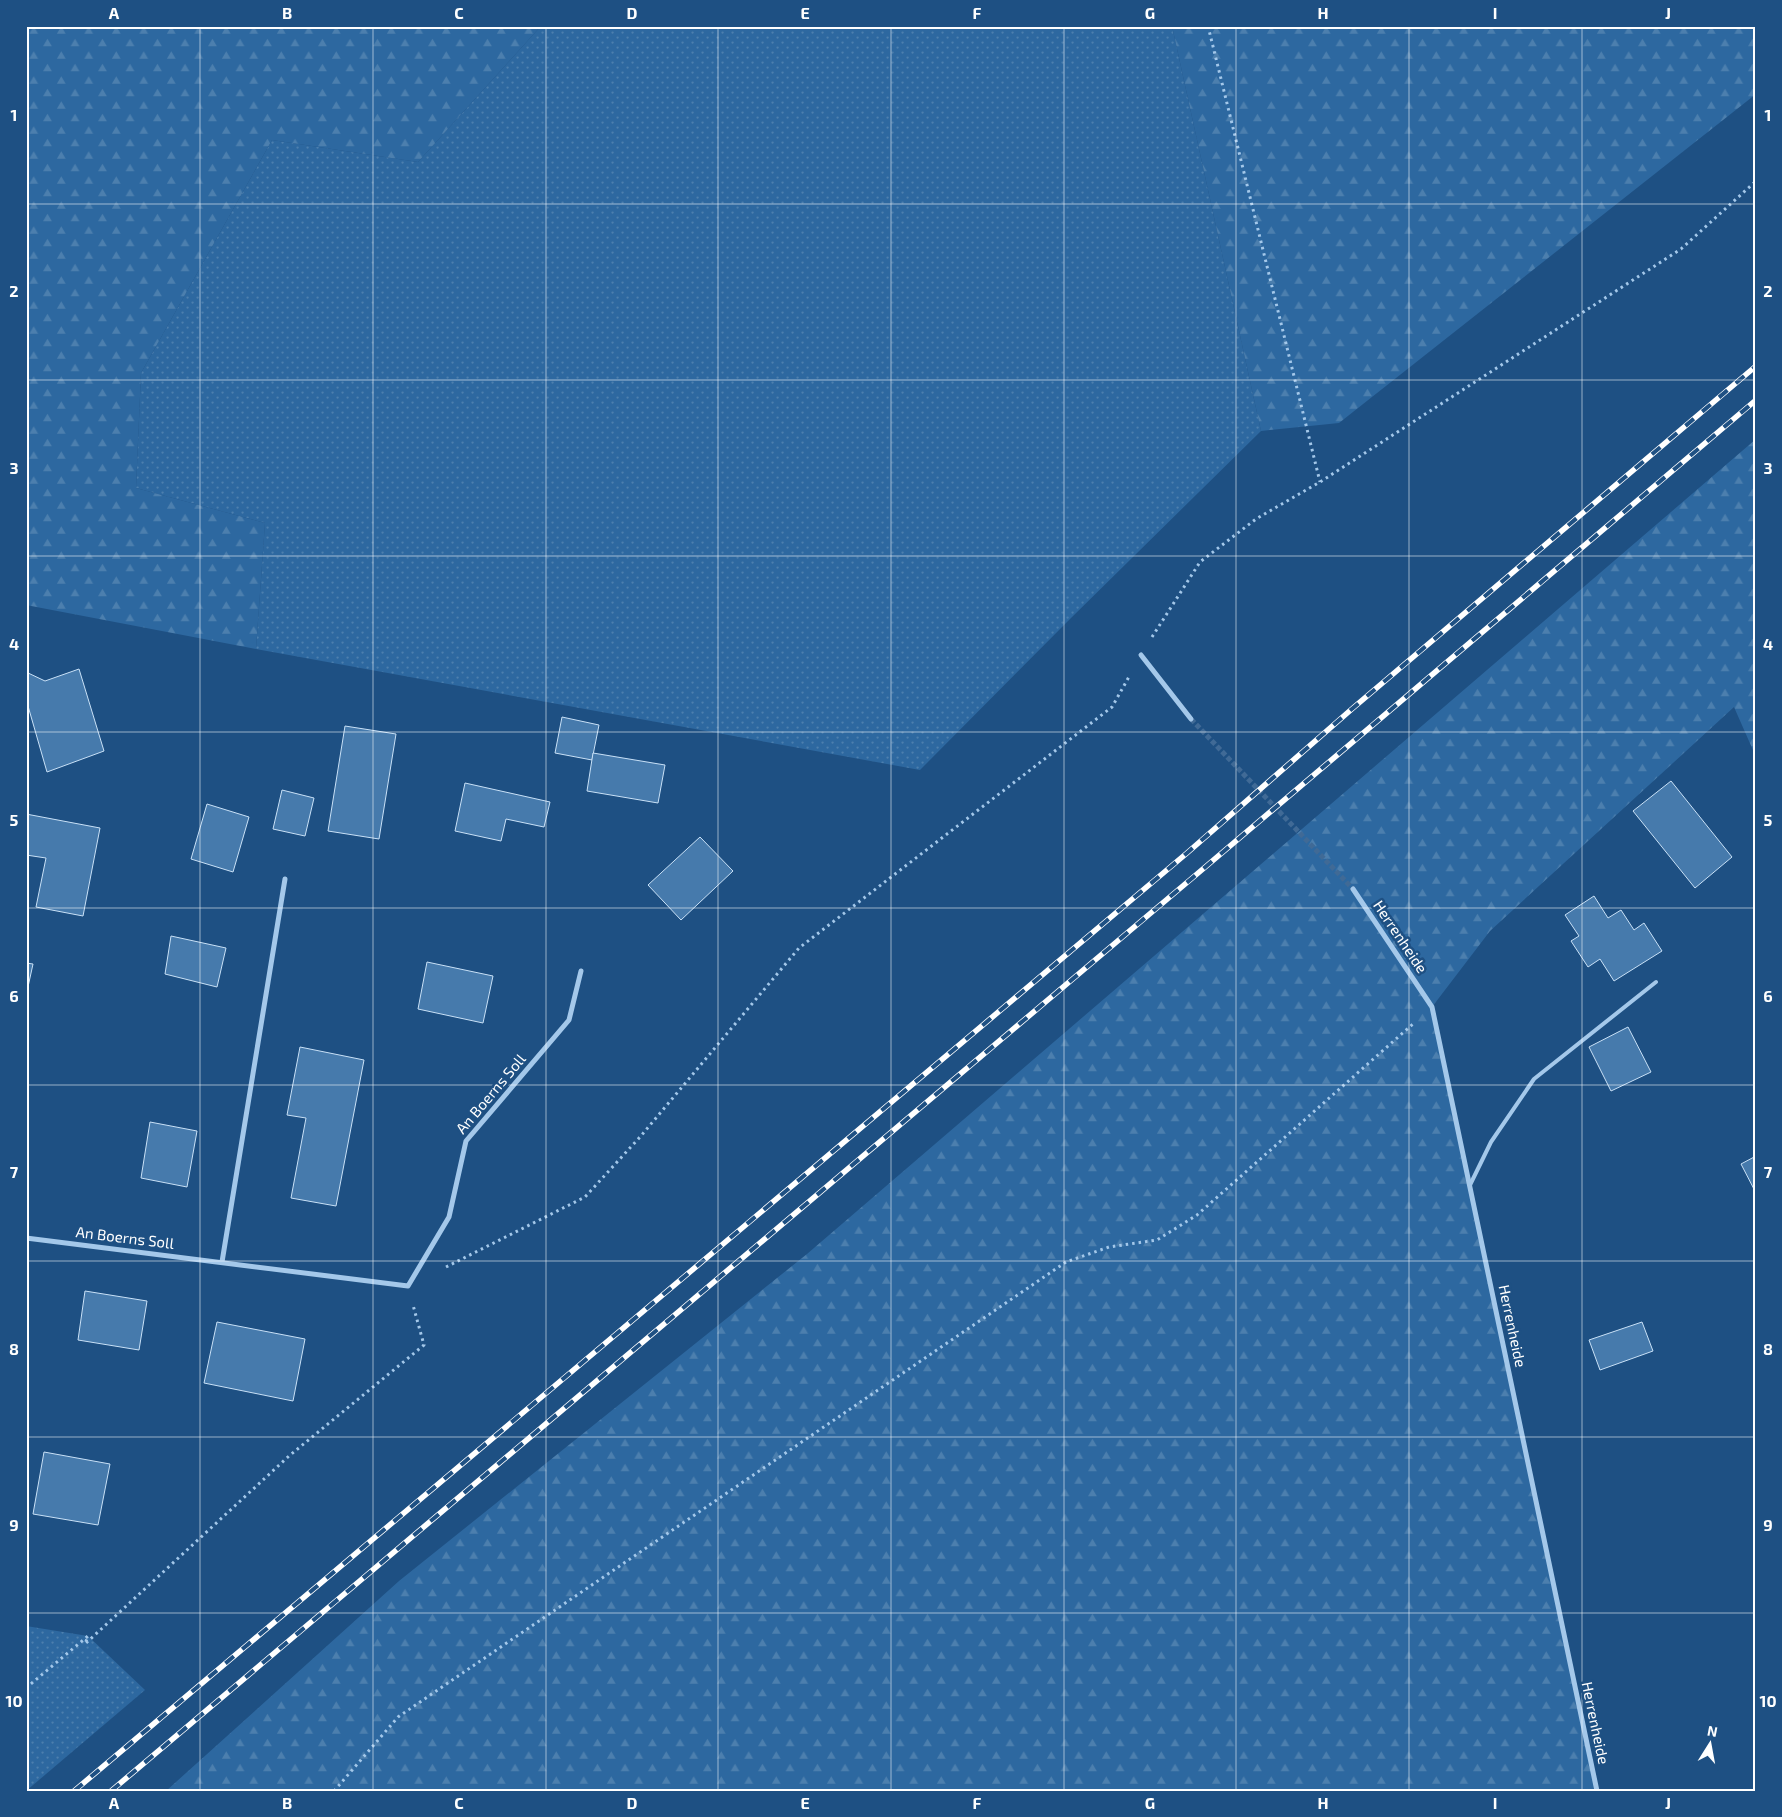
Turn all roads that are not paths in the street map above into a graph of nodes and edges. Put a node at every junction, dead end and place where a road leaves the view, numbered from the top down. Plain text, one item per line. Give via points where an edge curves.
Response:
1 (1141, 655) road end
2 (1191, 719) tunnel mouth
3 (285, 879) dead end
4 (1353, 889) tunnel mouth
5 (581, 970) dead end
6 (1656, 982) dead end
7 (1470, 1185) junction
8 (26, 1238) edge
9 (222, 1262) junction
10 (1597, 1791) edge

1 - 2 street
3 - 9 street
4 - 7 street, Herrenheide via 1432,1007
5 - 9 street, An Boerns Soll via 570,1020 466,1141 449,1217 408,1286
6 - 7 lane via 1534,1079 1491,1142
7 - 10 street, Herrenheide
8 - 9 street, An Boerns Soll

